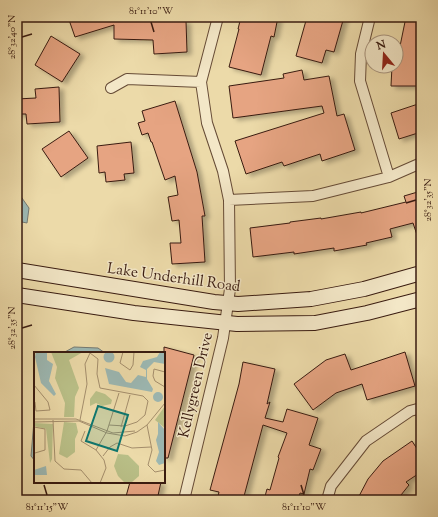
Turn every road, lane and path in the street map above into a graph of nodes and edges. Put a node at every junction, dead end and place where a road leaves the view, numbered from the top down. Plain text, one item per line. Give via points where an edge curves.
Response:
1 (218, 17) edge
2 (370, 17) edge
3 (201, 82) junction
4 (111, 88) dead end
5 (421, 163) edge
6 (389, 177) junction
7 (229, 200) junction
8 (17, 270) edge
9 (421, 273) edge
10 (17, 295) edge
11 (421, 299) edge
12 (228, 303) junction
13 (224, 324) junction
14 (421, 408) edge
15 (184, 500) edge
16 (326, 500) edge

1 - 3 street
2 - 6 street via 361,54 360,82
3 - 4 street via 127,79
3 - 7 street, Kellygreen Drive via 207,123
5 - 6 street
6 - 7 street via 313,196
7 - 12 street, Kellygreen Drive
8 - 12 street, Lake Underhill Road
9 - 12 street, Lake Underhill Road via 364,289 311,299
10 - 13 street
11 - 13 street via 315,323
12 - 13 street, Kellygreen Drive
13 - 15 street, Kellygreen Drive via 223,338
14 - 16 street via 410,411 366,441 331,486

